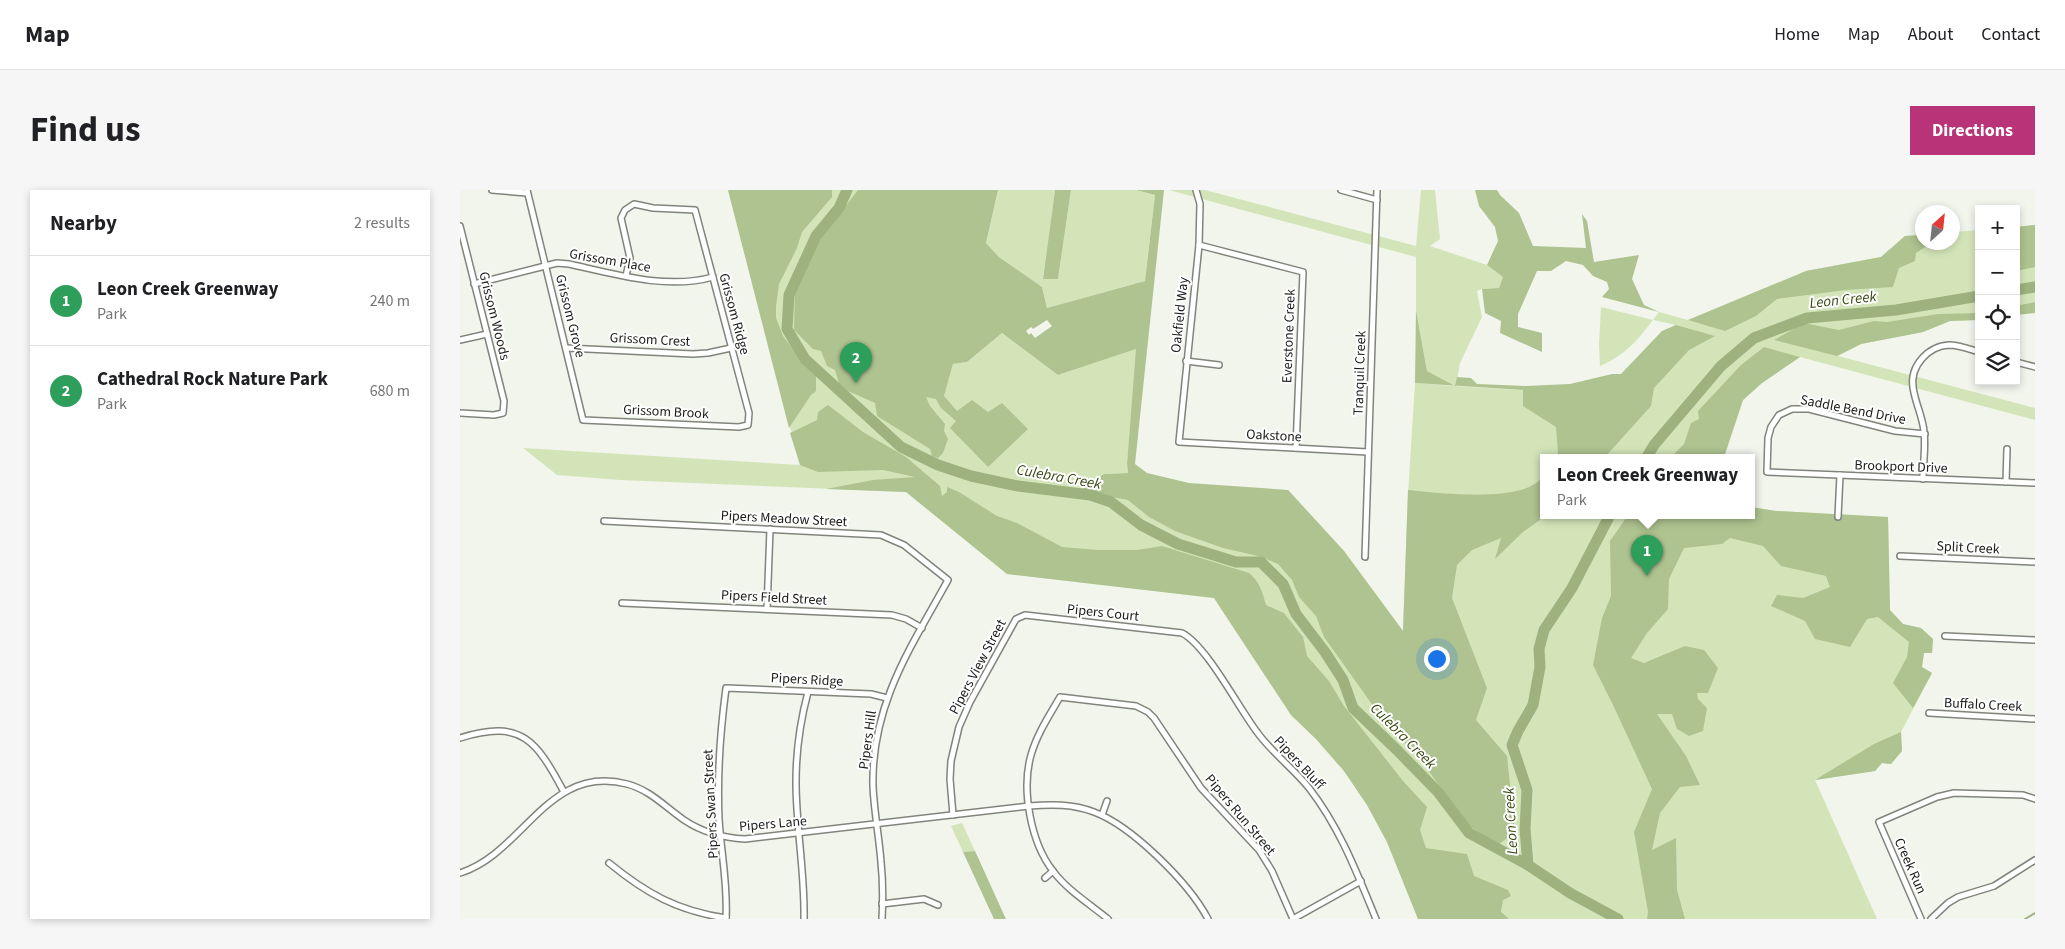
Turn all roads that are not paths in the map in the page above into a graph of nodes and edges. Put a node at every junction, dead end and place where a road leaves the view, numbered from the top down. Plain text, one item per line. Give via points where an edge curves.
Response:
1 (492, 190) edge
2 (1196, 190) edge
3 (1341, 190) edge
4 (1377, 190) edge
5 (527, 191) edge
6 (1377, 200) junction
7 (460, 226) edge
8 (1199, 245) junction
9 (545, 265) junction
10 (626, 276) junction
11 (713, 277) junction
12 (474, 284) junction
13 (487, 334) junction
14 (460, 340) edge
15 (566, 348) junction
16 (732, 348) junction
17 (1975, 351) edge
18 (1186, 362) junction
19 (2020, 363) edge
20 (1219, 365) dead end
21 (2035, 367) edge
22 (460, 413) edge
23 (583, 420) joint
24 (748, 425) joint
25 (1925, 434) junction
26 (1179, 442) joint
27 (1296, 448) junction
28 (2007, 449) dead end
29 (1368, 452) junction
30 (1766, 472) joint
31 (1840, 475) junction
32 (1923, 479) junction
33 (2006, 482) junction
34 (2035, 483) edge
35 (1838, 517) dead end
36 (604, 521) dead end
37 (770, 529) junction
38 (1900, 556) dead end
39 (1365, 557) dead end
40 (2035, 562) edge
41 (948, 580) joint
42 (622, 603) dead end
43 (767, 610) junction
44 (1016, 618) joint
45 (922, 628) junction
46 (1186, 635) joint
47 (1945, 636) dead end
48 (2035, 640) edge
49 (726, 688) joint
50 (808, 692) junction
51 (887, 698) junction
52 (1929, 713) dead end
53 (2035, 718) edge
54 (460, 738) edge
55 (564, 792) junction
56 (2035, 799) edge
57 (1107, 801) dead end
58 (1029, 806) junction
59 (953, 815) junction
60 (1102, 815) junction
61 (876, 824) junction
62 (799, 834) junction
63 (722, 836) junction
64 (2035, 860) edge
65 (610, 863) dead end
66 (1053, 871) junction
67 (460, 873) edge
68 (1045, 878) dead end
69 (1361, 881) junction
70 (882, 904) junction
71 (938, 905) dead end
72 (726, 919) edge
73 (804, 919) edge
74 (882, 919) edge
75 (1108, 919) edge
76 (1208, 919) edge
77 (1293, 919) edge
78 (1376, 919) edge
79 (1921, 919) edge
80 (1931, 919) edge

1 - 5 street
2 - 8 street, Oakfield Way via 1200,204
3 - 6 street
4 - 6 street, Tranquil Creek
5 - 9 street, Grissom Grove
6 - 29 street, Tranquil Creek
7 - 12 street, Grissom Woods
8 - 18 street, Oakfield Way
8 - 27 street, Everstone Creek via 1302,272
9 - 10 street, Grissom Place via 569,264
9 - 12 street, Grissom Place
9 - 15 street, Grissom Grove
10 - 11 street, Grissom Place via 680,281
10 - 11 street, Grissom Ridge via 630,258 622,218 625,210 634,204 695,210
11 - 16 street, Grissom Ridge
12 - 13 street, Grissom Woods
13 - 14 street
13 - 22 street, Grissom Woods via 504,401 503,413
15 - 16 street, Grissom Crest via 693,354
15 - 23 street, Grissom Grove
16 - 24 street, Grissom Ridge via 749,413
17 - 25 street via 1948,345 1934,349 1921,359 1912,382
18 - 20 street
18 - 26 street, Oakfield Way
19 - 21 street
23 - 24 street, Grissom Brook
25 - 30 street, Saddle Bend Drive via 1895,431 1804,408 1792,409 1779,416 1771,427
25 - 32 street
26 - 27 street, Oakstone
27 - 29 street, Oakstone
28 - 33 street
29 - 39 street, Tranquil Creek
30 - 31 street, Brookport Drive
31 - 32 street, Brookport Drive
31 - 35 street
32 - 33 street, Brookport Drive
33 - 34 street, Brookport Drive
36 - 37 street, Pipers Meadow Street
37 - 41 street, Pipers Meadow Street via 887,537 904,545
37 - 43 street
38 - 40 street, Split Creek
41 - 45 street, Pipers Hill
42 - 43 street, Pipers Field Street
43 - 45 street, Pipers Field Street via 892,615
44 - 46 street, Pipers Court via 1025,615
44 - 59 street, Pipers View Street via 959,727 951,761
45 - 51 street, Pipers Hill
46 - 69 street, Pipers Bluff via 1198,644 1256,732 1326,810
47 - 48 street
49 - 50 street, Pipers Ridge
49 - 63 street, Pipers Swan Street via 718,776
50 - 51 street, Pipers Ridge via 871,694
50 - 62 street via 797,743
51 - 61 street, Pipers Hill via 874,758
52 - 53 street, Buffalo Creek
54 - 55 street via 495,730 524,737 543,755
55 - 63 street, Pipers Lane via 595,782 628,784 652,794 689,823
55 - 67 street, Pipers Lane via 492,855
56 - 79 street, Creek Run via 2023,795 1954,793 1879,822
57 - 60 street
58 - 59 street, Pipers Lane
58 - 60 street, Pipers Lane via 1072,806
58 - 66 street via 1037,844
58 - 77 street, Pipers Run Street via 1031,756 1060,697 1136,706 1154,718 1201,788 1259,850
59 - 61 street, Pipers Lane
60 - 76 street, Pipers Lane via 1128,832 1177,876
61 - 62 street, Pipers Lane
61 - 70 street, Pipers Hill
62 - 63 street, Pipers Lane via 751,839
62 - 73 street via 804,869
63 - 72 street, Pipers Swan Street
64 - 80 street via 1994,886 1958,897
65 - 72 street via 632,882 668,903
66 - 68 street
66 - 75 street
69 - 77 street
69 - 78 street, Pipers Bluff
70 - 71 street via 924,899
70 - 74 street, Pipers Hill

